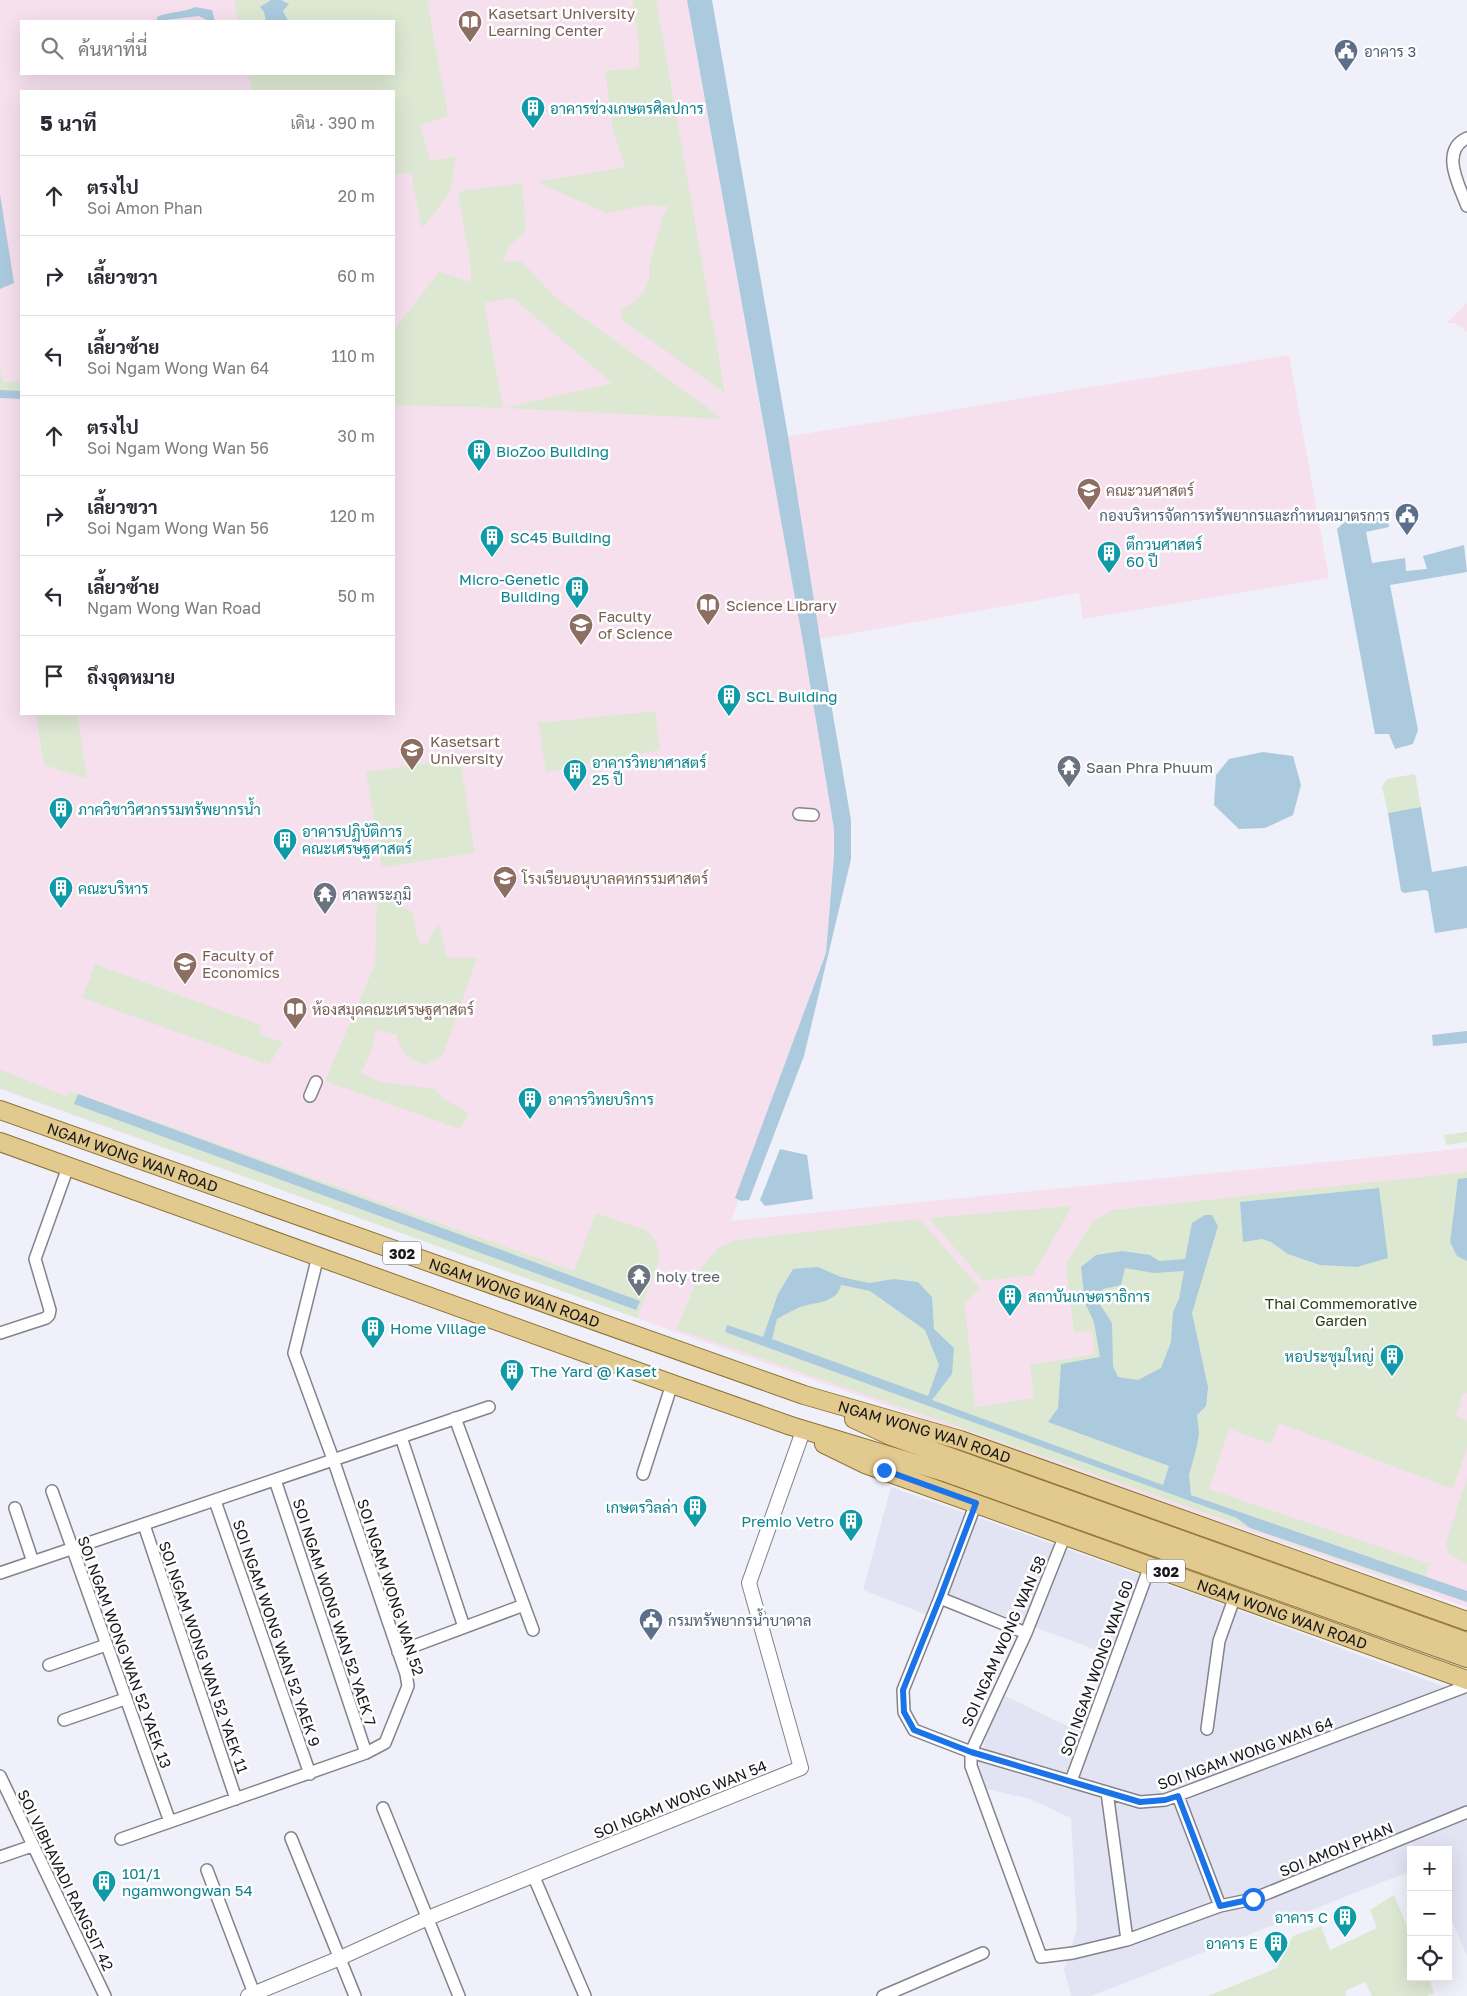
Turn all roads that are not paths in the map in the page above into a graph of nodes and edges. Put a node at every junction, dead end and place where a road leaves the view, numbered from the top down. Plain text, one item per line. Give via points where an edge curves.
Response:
1 (1467, 138) edge
2 (1467, 206) edge
3 (799, 814) dead end
4 (814, 815) dead end
5 (316, 1082) dead end
6 (310, 1096) dead end
7 (0, 1110) edge
8 (0, 1142) edge
9 (68, 1167) junction
10 (318, 1256) junction
11 (0, 1333) edge
12 (672, 1384) junction
13 (804, 1395) junction
14 (488, 1407) dead end
15 (455, 1418) junction
16 (797, 1430) junction
17 (401, 1437) junction
18 (333, 1459) junction
19 (643, 1474) dead end
20 (275, 1480) junction
21 (52, 1491) dead end
22 (215, 1501) junction
23 (976, 1503) junction
24 (15, 1508) dead end
25 (144, 1525) junction
26 (1065, 1535) junction
27 (72, 1549) junction
28 (33, 1562) junction
29 (1150, 1566) junction
30 (0, 1573) edge
31 (1235, 1596) junction
32 (940, 1598) junction
33 (524, 1605) junction
34 (1467, 1621) edge
35 (464, 1627) junction
36 (533, 1630) dead end
37 (1026, 1632) junction
38 (1467, 1642) edge
39 (106, 1645) junction
40 (398, 1652) junction
41 (1467, 1658) edge
42 (49, 1665) dead end
43 (1467, 1680) edge
44 (1467, 1686) edge
45 (125, 1698) junction
46 (64, 1720) dead end
47 (1207, 1729) dead end
48 (971, 1752) junction
49 (366, 1753) junction
50 (310, 1774) junction
51 (0, 1776) edge
52 (1070, 1781) junction
53 (1107, 1792) junction
54 (1178, 1796) junction
55 (236, 1799) junction
56 (382, 1808) dead end
57 (1467, 1812) edge
58 (170, 1822) junction
59 (291, 1838) dead end
60 (121, 1839) dead end
61 (32, 1846) junction
62 (0, 1857) edge
63 (207, 1870) dead end
64 (533, 1875) junction
65 (1220, 1906) junction
66 (428, 1918) junction
67 (1127, 1940) junction
68 (983, 1953) dead end
69 (340, 1958) junction
70 (252, 1995) edge
71 (105, 1996) edge
72 (355, 1996) edge
73 (460, 1996) edge
74 (585, 1996) edge
75 (883, 1996) edge

1 - 2 street via 1453,154 1453,167
3 - 4 street
5 - 6 street
7 - 13 main road, NGAM WONG WAN ROAD / 302
8 - 9 main road, NGAM WONG WAN ROAD / 302
9 - 10 main road, NGAM WONG WAN ROAD / 302
9 - 11 street via 35,1259 49,1315
10 - 12 main road, NGAM WONG WAN ROAD / 302
10 - 18 street, SOI NGAM WONG WAN 52 via 294,1353
12 - 16 main road, NGAM WONG WAN ROAD / 302
12 - 19 street
13 - 34 main road, NGAM WONG WAN ROAD / 302 via 960,1440
13 - 38 main road, NGAM WONG WAN ROAD / 302 via 891,1436
14 - 15 street
15 - 17 street
15 - 33 street
16 - 23 main road, NGAM WONG WAN ROAD / 302 via 865,1464
16 - 41 main road, NGAM WONG WAN ROAD / 302 via 947,1473
16 - 64 street, SOI NGAM WONG WAN 54 via 749,1583 801,1768
17 - 18 street
17 - 35 street
18 - 20 street
18 - 40 street, SOI NGAM WONG WAN 52
20 - 22 street
20 - 49 street, SOI NGAM WONG WAN 52 YAEK 7
21 - 27 street, SOI NGAM WONG WAN 52 YAEK 13
22 - 25 street
22 - 50 street, SOI NGAM WONG WAN 52 YAEK 9
23 - 26 main road, NGAM WONG WAN ROAD / 302
23 - 32 street, SOI NGAM WONG WAN 64
24 - 28 street
25 - 27 street
25 - 55 street, SOI NGAM WONG WAN 52 YAEK 11
26 - 29 main road, NGAM WONG WAN ROAD / 302
26 - 37 street, SOI NGAM WONG WAN 58
27 - 28 street
27 - 39 street, SOI NGAM WONG WAN 52 YAEK 13
28 - 30 street
29 - 31 main road, NGAM WONG WAN ROAD / 302
29 - 52 street, SOI NGAM WONG WAN 60
31 - 43 main road, NGAM WONG WAN ROAD / 302
31 - 47 street via 1218,1641
32 - 37 street
32 - 48 street, SOI NGAM WONG WAN 64 via 903,1690 904,1712 914,1730
33 - 35 street
33 - 36 street
35 - 40 street
37 - 48 street, SOI NGAM WONG WAN 58
39 - 42 street
39 - 45 street, SOI NGAM WONG WAN 52 YAEK 13
40 - 49 street, SOI NGAM WONG WAN 52 via 408,1686 385,1743
44 - 54 street, SOI NGAM WONG WAN 64
45 - 46 street
45 - 58 street, SOI NGAM WONG WAN 52 YAEK 13
48 - 52 street, SOI NGAM WONG WAN 64
48 - 67 street, SOI AMON PHAN via 971,1766 1041,1957
49 - 50 street, SOI NGAM WONG WAN 52
50 - 55 street, SOI NGAM WONG WAN 52
51 - 61 street, SOI VIBHAVADI RANGSIT 42
52 - 53 street, SOI NGAM WONG WAN 64
53 - 54 street, SOI NGAM WONG WAN 64 via 1140,1802
53 - 67 street
54 - 65 street
55 - 58 street, SOI NGAM WONG WAN 52
56 - 66 street
57 - 65 street, SOI AMON PHAN via 1253,1899
58 - 60 street, SOI NGAM WONG WAN 52
59 - 69 street
61 - 62 street
61 - 71 street, SOI VIBHAVADI RANGSIT 42
63 - 70 street
64 - 66 street, SOI NGAM WONG WAN 54
64 - 74 street
65 - 67 street, SOI AMON PHAN
66 - 69 street, SOI NGAM WONG WAN 54
66 - 73 street
68 - 75 street
69 - 70 street, SOI NGAM WONG WAN 54
69 - 72 street

